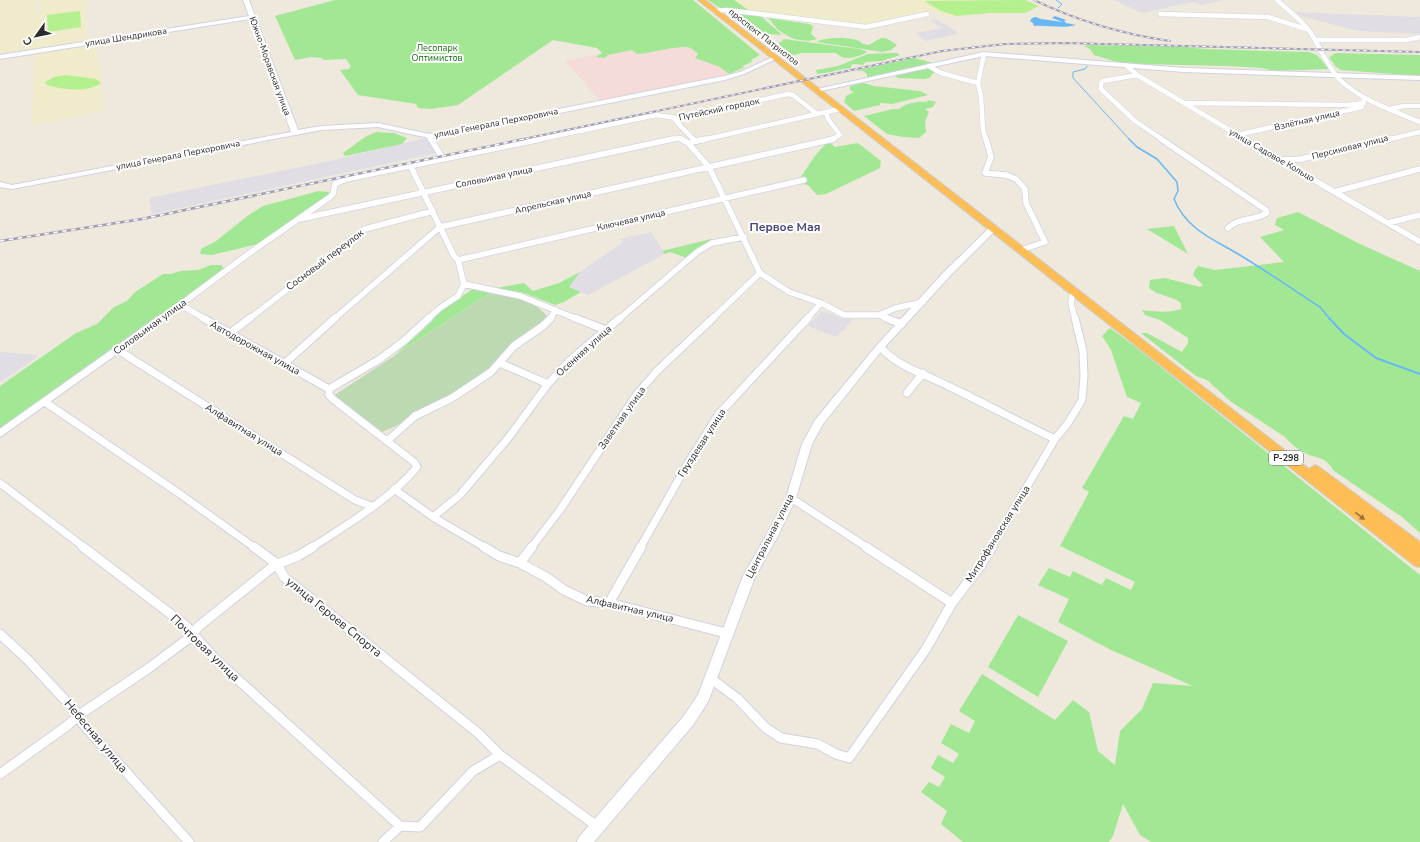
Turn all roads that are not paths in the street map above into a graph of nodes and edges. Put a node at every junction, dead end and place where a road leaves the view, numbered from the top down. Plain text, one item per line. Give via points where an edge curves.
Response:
1 (246, 0) edge
2 (701, 0) edge
3 (1277, 0) edge
4 (715, 11) junction
5 (926, 14) dead end
6 (1160, 14) dead end
7 (252, 17) junction
8 (1306, 28) junction
9 (1420, 37) edge
10 (1315, 40) junction
11 (984, 54) junction
12 (0, 56) edge
13 (775, 58) junction
14 (764, 62) junction
15 (785, 66) junction
16 (929, 66) junction
17 (1127, 66) junction
18 (1137, 75) junction
19 (1336, 75) junction
20 (1420, 78) edge
21 (806, 83) junction
22 (978, 83) junction
23 (837, 86) junction
24 (816, 90) junction
25 (824, 97) junction
26 (1363, 97) junction
27 (1182, 103) junction
28 (1375, 104) junction
29 (1420, 106) edge
30 (840, 109) junction
31 (1390, 109) junction
32 (826, 112) junction
33 (817, 114) junction
34 (676, 118) junction
35 (1420, 122) edge
36 (295, 132) junction
37 (1420, 132) edge
38 (1238, 135) junction
39 (429, 136) junction
40 (695, 141) junction
41 (688, 143) junction
42 (443, 159) junction
43 (1279, 159) junction
44 (411, 167) junction
45 (709, 167) junction
46 (1420, 169) edge
47 (804, 180) dead end
48 (1, 186) edge
49 (424, 192) junction
50 (1334, 192) junction
51 (724, 198) junction
52 (433, 211) junction
53 (1420, 215) edge
54 (300, 220) junction
55 (1388, 223) junction
56 (440, 227) junction
57 (994, 228) junction
58 (1228, 228) dead end
59 (744, 237) junction
60 (1420, 242) edge
61 (1021, 250) junction
62 (458, 260) junction
63 (760, 273) junction
64 (464, 284) junction
65 (1073, 291) junction
66 (923, 302) junction
67 (821, 303) junction
68 (181, 305) junction
69 (556, 310) junction
70 (879, 316) junction
71 (902, 324) junction
72 (606, 330) junction
73 (229, 334) junction
74 (880, 347) junction
75 (118, 350) junction
76 (1154, 354) junction
77 (500, 363) junction
78 (284, 364) junction
79 (923, 373) junction
80 (548, 384) junction
81 (329, 390) junction
82 (907, 393) dead end
83 (45, 402) junction
84 (0, 433) edge
85 (1055, 439) junction
86 (387, 441) junction
87 (0, 483) edge
88 (394, 489) junction
89 (791, 498) junction
90 (371, 506) junction
91 (433, 517) junction
92 (1420, 549) edge
93 (1420, 562) edge
94 (520, 563) junction
95 (277, 564) junction
96 (609, 603) junction
97 (952, 603) junction
98 (192, 633) junction
99 (726, 633) junction
100 (0, 634) edge
101 (710, 678) junction
102 (80, 715) junction
103 (500, 755) junction
104 (0, 774) edge
105 (400, 826) junction
106 (598, 826) junction
107 (189, 842) edge
108 (383, 842) edge
109 (584, 842) edge

1 - 7 street, Южно-Моравская улица
2 - 4 highway, проспект Патриотов / Р-298
3 - 8 street
4 - 5 street via 727,10 866,27
4 - 13 highway, проспект Патриотов / Р-298
6 - 8 street via 1268,17
7 - 12 street, улица Шендрикова
7 - 36 street, Южно-Моравская улица
8 - 10 street
9 - 10 street via 1407,40
10 - 19 street
11 - 16 street
11 - 17 street
11 - 22 street
13 - 14 street, улица Генерала Перхоровича
13 - 15 highway, проспект Патриотов / Р-298
14 - 15 street
14 - 39 street, улица Генерала Перхоровича via 725,78
15 - 21 highway, проспект Патриотов / Р-298
16 - 22 street via 942,73
16 - 23 street
17 - 18 street, улица Садовое Кольцо
17 - 19 street
18 - 27 street, улица Садовое Кольцо
18 - 58 street via 1104,81 1101,89 1135,122 1266,210 1264,216 1231,224
19 - 20 street
19 - 26 street
21 - 23 street
21 - 24 highway, проспект Патриотов / Р-298
22 - 61 street via 983,130 991,157 985,173 1006,175 1016,179 1025,189 1026,203 1045,242
23 - 24 street
23 - 25 street via 829,90
24 - 25 highway, Р-298
25 - 30 highway, Р-298
26 - 27 street via 1364,103 1347,105
26 - 28 street
27 - 38 street, улица Садовое Кольцо
28 - 31 street
28 - 38 street, Взлётная улица
29 - 31 street
30 - 32 street
30 - 57 highway, Р-298
31 - 35 street
32 - 33 street
32 - 45 street, Апрельская улица via 828,121 840,135 834,138
33 - 34 street, Путейский городок via 793,95 788,94
33 - 40 street
34 - 40 street, Путейский городок via 675,122
34 - 42 street, Соловьиная улица via 656,114
36 - 39 street, улица Генерала Перхоровича via 378,125
36 - 48 street, улица Генерала Перхоровича via 12,187
37 - 43 street, Персиковая улица via 1301,159
38 - 43 street, улица Садовое Кольцо
39 - 42 street
40 - 41 street
41 - 45 street
41 - 49 street, Соловьиная улица via 680,138 671,139
42 - 44 street, Соловьиная улица
43 - 50 street, улица Садовое Кольцо
44 - 49 street
44 - 54 street, Соловьиная улица via 340,181 335,184 330,197
45 - 51 street
45 - 56 street, Апрельская улица
46 - 50 street
47 - 51 street, Ключевая улица
49 - 52 street
49 - 54 street, Соловьиная улица
50 - 55 street, улица Садовое Кольцо
51 - 59 street
51 - 62 street, Ключевая улица
52 - 56 street
52 - 73 street, Сосновый переулок via 365,229
53 - 55 street
54 - 68 street, Соловьиная улица via 251,252
55 - 60 street, улица Садовое Кольцо
56 - 62 street
56 - 78 street, Апрельская улица
57 - 61 highway, Р-298
57 - 66 street, Центральная улица via 947,274
59 - 63 street
59 - 72 street, Осенняя улица via 712,243 697,252
61 - 65 highway, Р-298
62 - 64 street
63 - 67 street via 789,292
63 - 94 street, Заветная улица via 657,371 637,394 560,510
64 - 69 street via 520,296
64 - 81 street via 458,296 440,308 405,340 380,359
65 - 76 highway, Р-298
65 - 85 street, Митрофановская улица via 1071,303 1082,351 1082,400
66 - 70 street via 896,308
66 - 71 street, Центральная улица
67 - 70 street via 844,315
67 - 96 street, Груздевая улица via 718,415
68 - 73 street, Автодорожная улица
68 - 75 street, Соловьиная улица
69 - 72 street
69 - 77 street via 548,321 514,346
70 - 71 street
71 - 74 street, Центральная улица
72 - 80 street, Осенняя улица via 568,362
73 - 78 street, Автодорожная улица
74 - 79 street via 903,367 912,372
74 - 89 street, Центральная улица via 819,422 807,444
75 - 83 street, Соловьиная улица
75 - 90 street, Алфавитная улица via 355,500
76 - 92 highway, Р-298
76 -> 93 highway, Р-298
77 - 80 street
77 - 86 street via 463,391 415,416
78 - 81 street, Автодорожная улица
79 - 82 street
79 - 85 street
80 - 91 street, Осенняя улица via 509,437 460,495
81 - 86 street via 329,395 334,400
83 - 84 street, Соловьиная улица
83 - 95 street, улица Героев Спорта
85 - 97 street, Митрофановская улица via 981,565
86 - 88 street via 417,467
87 - 98 street, Почтовая улица
88 - 90 street
88 - 91 street, Алфавитная улица
89 - 97 street
89 - 99 street, Центральная улица via 749,576
90 - 95 street via 298,556
91 - 94 street, Алфавитная улица via 499,556
94 - 96 street, Алфавитная улица via 587,601
95 - 98 street
95 - 103 street, улица Героев Спорта via 284,577 478,733
96 - 99 street, Алфавитная улица
97 - 101 street, Митрофановская улица via 926,649 850,758 818,744 781,738 766,728 737,698
98 - 102 street via 155,664
98 - 105 street, Почтовая улица via 215,659
99 - 101 street, Центральная улица
100 - 102 street, Небесная улица
101 - 106 street, Центральная улица via 688,721
102 - 104 street
102 - 107 street, Небесная улица via 82,723
103 - 105 street via 473,771 420,827
103 - 106 street, улица Героев Спорта
105 - 108 street
106 - 109 street, Центральная улица

